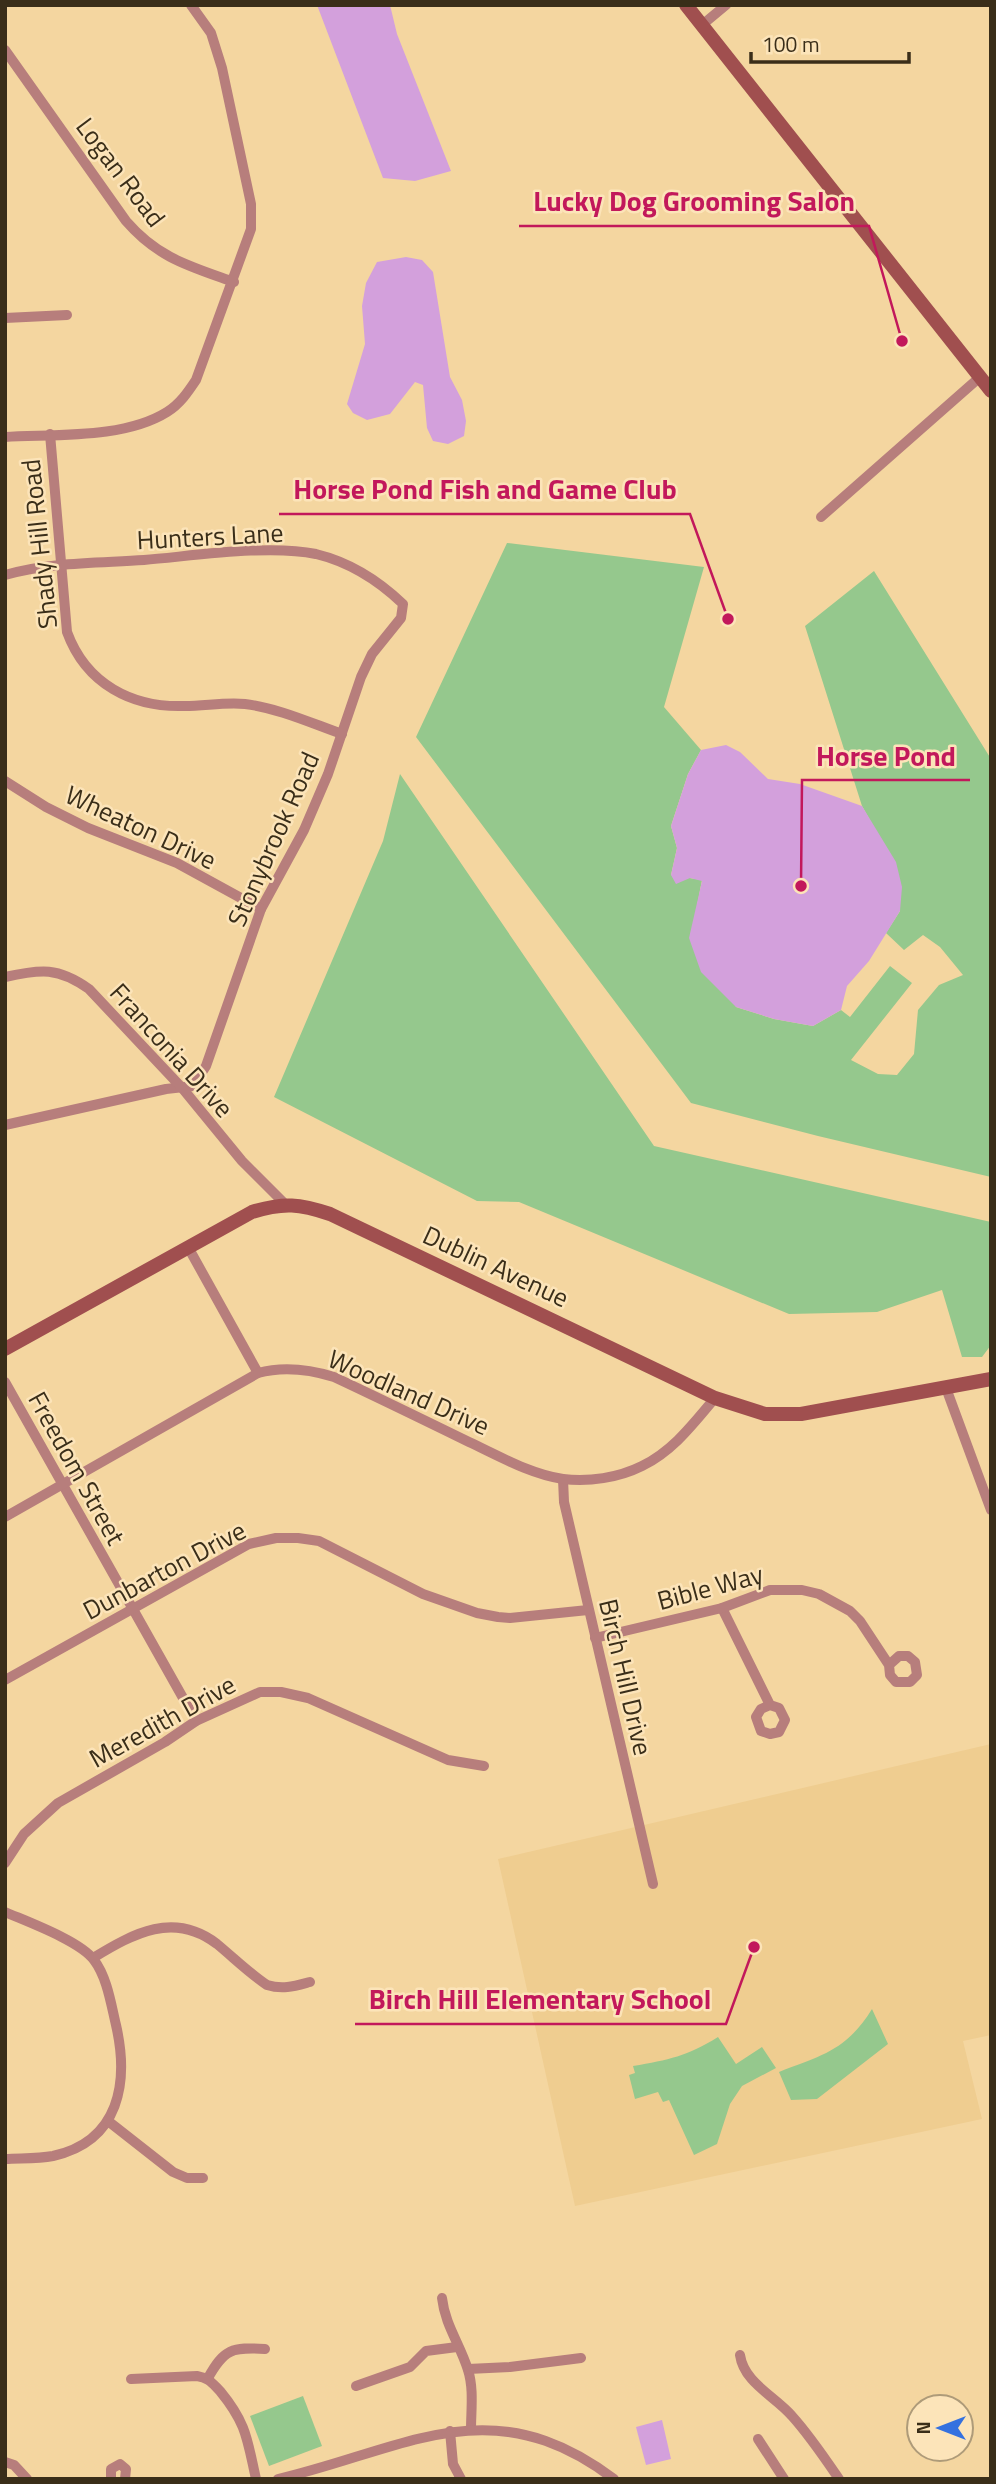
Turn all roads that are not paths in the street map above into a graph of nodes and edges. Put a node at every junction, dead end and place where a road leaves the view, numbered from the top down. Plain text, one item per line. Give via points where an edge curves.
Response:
1 (191, 5) edge
2 (686, 5) edge
3 (726, 5) edge
4 (702, 25) junction
5 (5, 50) edge
6 (234, 282) junction
7 (67, 315) dead end
8 (5, 318) edge
9 (980, 377) junction
10 (991, 391) edge
11 (50, 434) junction
12 (5, 437) edge
13 (821, 517) dead end
14 (60, 566) junction
15 (5, 575) edge
16 (403, 604) joint
17 (342, 734) junction
18 (5, 781) edge
19 (261, 909) junction
20 (5, 976) edge
21 (183, 1089) junction
22 (5, 1125) edge
23 (284, 1203) junction
24 (188, 1247) junction
25 (5, 1349) edge
26 (258, 1373) junction
27 (991, 1379) edge
28 (5, 1382) edge
29 (946, 1388) junction
30 (715, 1398) junction
31 (563, 1479) junction
32 (62, 1485) junction
33 (991, 1510) edge
34 (5, 1517) edge
35 (132, 1608) junction
36 (722, 1608) junction
37 (588, 1610) junction
38 (594, 1638) junction
39 (890, 1665) dead end
40 (5, 1680) edge
41 (770, 1706) dead end
42 (197, 1721) junction
43 (484, 1766) dead end
44 (5, 1863) edge
45 (653, 1884) dead end
46 (5, 1912) edge
47 (93, 1958) junction
48 (310, 1982) dead end
49 (108, 2121) junction
50 (5, 2160) edge
51 (204, 2178) dead end
52 (442, 2298) dead end
53 (457, 2347) junction
54 (265, 2349) dead end
55 (740, 2355) dead end
56 (581, 2358) dead end
57 (468, 2370) junction
58 (208, 2378) junction
59 (131, 2379) dead end
60 (356, 2386) dead end
61 (471, 2430) junction
62 (450, 2431) junction
63 (758, 2439) dead end
64 (5, 2462) edge
65 (304, 2476) edge
66 (27, 2479) edge
67 (111, 2479) edge
68 (125, 2479) edge
69 (256, 2479) edge
70 (278, 2479) edge
71 (461, 2479) edge
72 (614, 2479) edge
73 (784, 2479) edge
74 (839, 2479) edge

1 - 6 street via 211,33 222,68 251,204 251,229
2 - 4 street
3 - 4 street
4 - 9 street
5 - 6 street, Logan Road via 142,240 161,254
6 - 11 street via 197,380 169,411 126,428
7 - 8 street
9 - 10 street
9 - 13 street
11 - 12 street
11 - 14 street, Shady Hill Road
14 - 15 street, Hunters Lane
14 - 16 street, Hunters Lane via 291,551 338,561
14 - 17 street, Shady Hill Road via 71,644 85,666 112,690 158,706 245,704
16 - 17 street, Stonybrook Road via 401,618 360,677
17 - 19 street, Stonybrook Road via 304,830
18 - 19 street, Wheaton Drive via 46,807 177,863
19 - 21 street, Stonybrook Road via 206,1066 193,1086
20 - 21 street, Franconia Drive via 55,971 74,978
21 - 22 street
21 - 23 street, Franconia Drive via 242,1161
23 - 24 street, Dublin Avenue via 252,1212
23 - 30 street, Dublin Avenue via 330,1214
24 - 25 street, Dublin Avenue
24 - 26 street
26 - 31 street, Woodland Drive via 290,1368 334,1377 501,1457
26 - 32 street, Woodland Drive
27 - 29 street, Dublin Avenue
28 - 32 street, Freedom Street
29 - 30 street, Dublin Avenue via 784,1415
29 - 33 street
30 - 31 street, Woodland Drive via 682,1437 652,1461 606,1477
31 - 37 street, Birch Hill Drive via 564,1503
32 - 34 street, Woodland Drive
32 - 35 street, Freedom Street
35 - 37 street, Dunbarton Drive via 249,1544 298,1538 319,1541 423,1594 477,1613 510,1618
35 - 40 street, Dunbarton Drive
35 - 42 street, Freedom Street
36 - 38 street, Bible Way
36 - 39 street, Bible Way via 770,1590 819,1594 850,1611
36 - 41 street
37 - 38 street, Birch Hill Drive
38 - 45 street, Birch Hill Drive
42 - 43 street, Meredith Drive via 249,1695 281,1692 316,1701 448,1760
42 - 44 street, Meredith Drive via 58,1803 24,1834
46 - 47 street via 55,1934
47 - 48 street via 148,1931 181,1927 205,1936 267,1985 278,1988
47 - 49 street via 111,2003 123,2061 120,2090
49 - 50 street via 65,2152
49 - 51 street via 173,2172
52 - 53 street
53 - 57 street
53 - 60 street via 426,2351 410,2367
54 - 58 street via 231,2350 217,2361
55 - 74 street via 741,2366 751,2379 791,2414
56 - 57 street
57 - 61 street
58 - 59 street
58 - 69 street via 243,2423
61 - 62 street
61 - 72 street via 506,2431 556,2444
62 - 65 street via 415,2438
62 - 71 street via 453,2464
63 - 73 street
64 - 66 street
65 - 70 street
67 - 68 street via 111,2469 120,2464 126,2469

